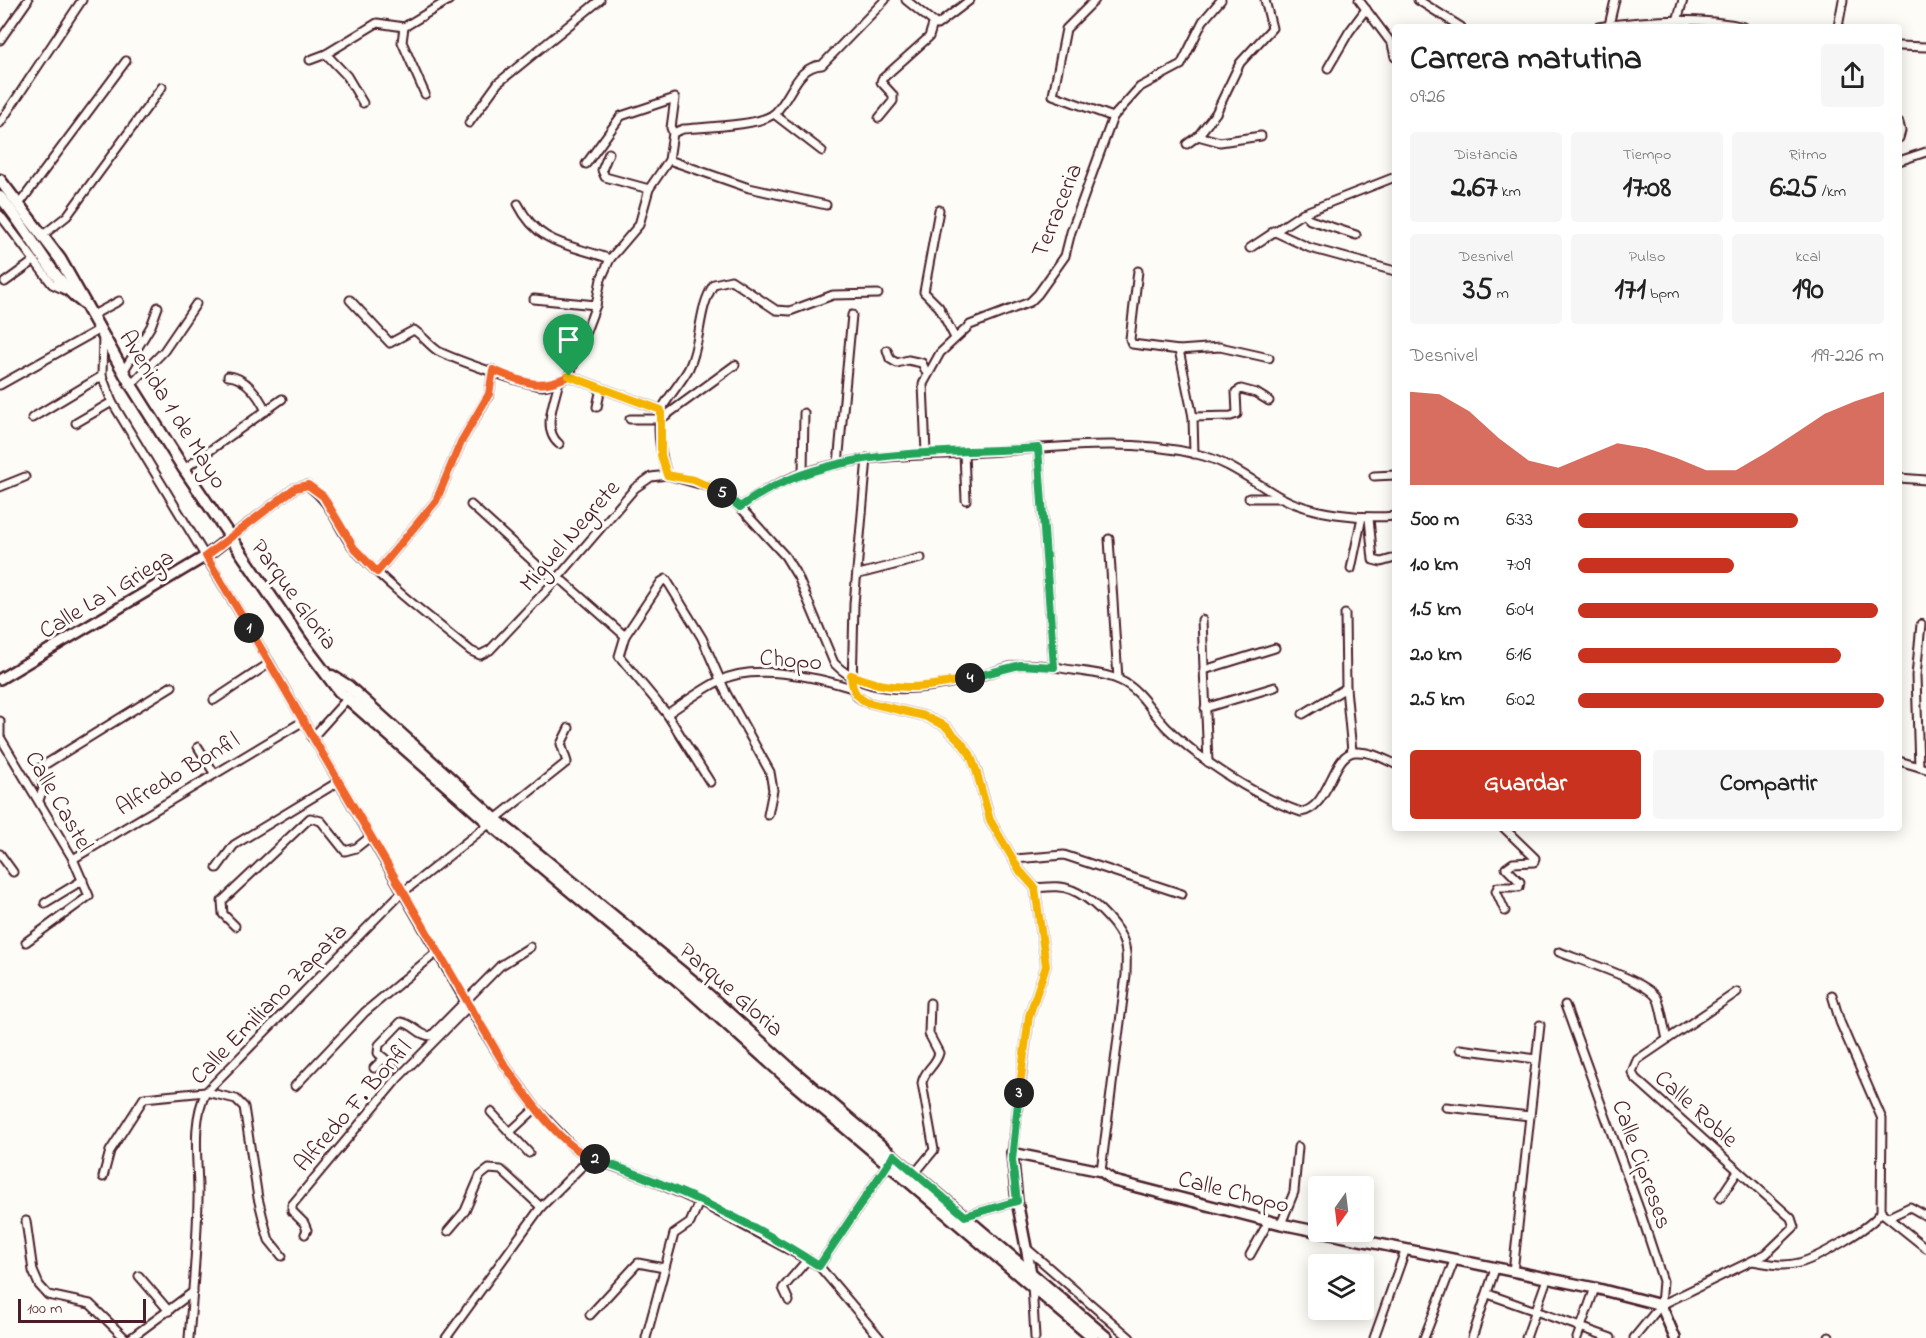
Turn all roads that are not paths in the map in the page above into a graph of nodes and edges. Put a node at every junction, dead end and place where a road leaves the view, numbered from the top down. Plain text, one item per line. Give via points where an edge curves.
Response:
1 (28, 0) edge
2 (82, 0) edge
3 (449, 0) edge
4 (600, 0) edge
5 (885, 0) edge
6 (906, 0) edge
7 (970, 0) edge
8 (1095, 0) edge
9 (1221, 0) edge
10 (1265, 0) edge
11 (1359, 0) edge
12 (1418, 0) edge
13 (1683, 0) edge
14 (1843, 0) edge
15 (1613, 1) edge
16 (1366, 9) junction
17 (1677, 21) junction
18 (933, 24) junction
19 (1456, 24) edge
20 (1609, 24) edge
21 (1626, 24) edge
22 (1687, 24) edge
23 (1731, 24) edge
24 (1839, 24) edge
25 (404, 27) junction
26 (0, 40) edge
27 (1392, 44) edge
28 (1902, 46) edge
29 (1926, 48) edge
30 (326, 54) junction
31 (310, 60) dead end
32 (126, 61) dead end
33 (1328, 68) dead end
34 (162, 87) dead end
35 (425, 94) dead end
36 (363, 103) dead end
37 (774, 114) junction
38 (1113, 117) junction
39 (879, 118) dead end
40 (0, 123) edge
41 (469, 123) dead end
42 (673, 133) junction
43 (1198, 136) junction
44 (1261, 136) dead end
45 (1187, 144) dead end
46 (822, 151) dead end
47 (1926, 152) edge
48 (609, 153) dead end
49 (669, 159) junction
50 (1902, 160) edge
51 (586, 164) dead end
52 (0, 180) edge
53 (1392, 181) edge
54 (649, 189) junction
55 (0, 197) edge
56 (518, 204) dead end
57 (826, 205) dead end
58 (8, 210) edge
59 (939, 210) dead end
60 (1303, 213) junction
61 (1273, 231) junction
62 (1356, 235) dead end
63 (43, 236) junction
64 (1250, 248) dead end
65 (610, 259) junction
66 (34, 261) junction
67 (1392, 270) edge
68 (1138, 271) dead end
69 (5, 282) dead end
70 (68, 291) junction
71 (878, 294) dead end
72 (534, 299) dead end
73 (350, 300) dead end
74 (119, 301) dead end
75 (83, 303) junction
76 (196, 304) dead end
77 (596, 305) junction
78 (158, 307) dead end
79 (852, 315) dead end
80 (91, 316) junction
81 (101, 332) junction
82 (955, 338) junction
83 (887, 350) dead end
84 (1179, 350) junction
85 (1269, 358) dead end
86 (735, 365) dead end
87 (493, 370) junction
88 (123, 372) junction
89 (927, 374) junction
90 (102, 376) junction
91 (228, 376) dead end
92 (569, 376) junction
93 (559, 381) junction
94 (0, 385) edge
95 (131, 385) junction
96 (602, 388) junction
97 (282, 399) dead end
98 (1269, 401) dead end
99 (112, 402) junction
100 (597, 407) dead end
101 (661, 410) junction
102 (266, 411) junction
103 (804, 413) dead end
104 (1193, 417) junction
105 (32, 418) dead end
106 (630, 419) dead end
107 (661, 419) junction
108 (76, 423) dead end
109 (559, 444) dead end
110 (1038, 448) junction
111 (926, 453) junction
112 (964, 453) junction
113 (1194, 454) junction
114 (867, 458) junction
115 (838, 464) junction
116 (184, 469) junction
117 (803, 473) junction
118 (667, 475) junction
119 (1374, 476) dead end
120 (1392, 476) edge
121 (25, 477) dead end
122 (1902, 478) edge
123 (1926, 480) edge
124 (0, 487) edge
125 (1249, 498) dead end
126 (1283, 498) junction
127 (966, 500) dead end
128 (471, 505) dead end
129 (740, 507) junction
130 (1392, 516) edge
131 (1365, 518) junction
132 (229, 538) junction
133 (1109, 539) dead end
134 (206, 556) junction
135 (921, 558) dead end
136 (1392, 559) edge
137 (1351, 568) dead end
138 (377, 572) junction
139 (859, 574) junction
140 (557, 579) junction
141 (1345, 614) dead end
142 (1202, 620) dead end
143 (1921, 624) dead end
144 (1923, 635) edge
145 (626, 636) junction
146 (1275, 648) dead end
147 (270, 663) junction
148 (1054, 667) junction
149 (1204, 670) junction
150 (328, 674) junction
151 (851, 675) junction
152 (1926, 675) edge
153 (1916, 676) junction
154 (0, 679) edge
155 (1118, 679) junction
156 (720, 680) junction
157 (172, 686) dead end
158 (1275, 687) dead end
159 (852, 688) junction
160 (1346, 688) junction
161 (347, 699) junction
162 (214, 700) dead end
163 (1205, 708) junction
164 (668, 714) junction
165 (1303, 714) dead end
166 (0, 721) edge
167 (303, 722) junction
168 (569, 728) dead end
169 (0, 737) edge
170 (312, 738) junction
171 (198, 747) dead end
172 (413, 749) junction
173 (1352, 752) junction
174 (1208, 762) junction
175 (1902, 762) edge
176 (1392, 763) edge
177 (1923, 768) edge
178 (214, 773) junction
179 (338, 782) junction
180 (710, 782) dead end
181 (39, 800) junction
182 (768, 815) dead end
183 (491, 820) junction
184 (1507, 831) edge
185 (370, 837) junction
186 (0, 854) edge
187 (73, 859) junction
188 (1015, 859) junction
189 (217, 868) dead end
190 (13, 872) dead end
191 (83, 879) junction
192 (1035, 888) junction
193 (404, 893) junction
194 (1182, 894) dead end
195 (45, 903) dead end
196 (1505, 911) dead end
197 (235, 926) dead end
198 (26, 942) dead end
199 (530, 947) dead end
200 (437, 952) junction
201 (1559, 952) dead end
202 (1737, 992) dead end
203 (1832, 995) dead end
204 (467, 1003) junction
205 (930, 1003) dead end
206 (1564, 1005) dead end
207 (1540, 1025) dead end
208 (1667, 1039) junction
209 (1460, 1049) dead end
210 (384, 1058) junction
211 (1536, 1059) junction
212 (394, 1067) dead end
213 (374, 1068) dead end
214 (295, 1086) dead end
215 (206, 1092) junction
216 (1446, 1107) dead end
217 (536, 1108) junction
218 (491, 1112) dead end
219 (1530, 1116) junction
220 (510, 1132) junction
221 (1298, 1147) dead end
222 (529, 1153) dead end
223 (1012, 1153) junction
224 (590, 1158) junction
225 (891, 1159) junction
226 (1101, 1171) junction
227 (1738, 1171) junction
228 (915, 1173) junction
229 (103, 1178) dead end
230 (1720, 1198) dead end
231 (1017, 1201) junction
232 (699, 1202) junction
233 (541, 1207) junction
234 (1881, 1212) junction
235 (965, 1216) junction
236 (1926, 1216) edge
237 (1889, 1217) junction
238 (26, 1221) dead end
239 (1269, 1221) junction
240 (1281, 1224) junction
241 (448, 1231) dead end
242 (305, 1234) dead end
243 (1025, 1246) junction
244 (1926, 1248) edge
245 (1405, 1251) junction
246 (1250, 1255) dead end
247 (282, 1256) dead end
248 (808, 1259) junction
249 (1454, 1261) junction
250 (1753, 1261) junction
251 (819, 1266) junction
252 (664, 1268) junction
253 (1495, 1269) junction
254 (1513, 1272) junction
255 (1030, 1273) junction
256 (139, 1276) dead end
257 (1547, 1279) junction
258 (1032, 1285) junction
259 (1595, 1288) junction
260 (193, 1292) junction
261 (1488, 1294) junction
262 (789, 1300) dead end
263 (1661, 1305) junction
264 (169, 1311) junction
265 (1536, 1311) junction
266 (590, 1316) dead end
267 (1581, 1327) junction
268 (125, 1338) edge
269 (131, 1338) edge
270 (189, 1338) edge
271 (446, 1338) edge
272 (646, 1338) edge
273 (880, 1338) edge
274 (1035, 1338) edge
275 (1094, 1338) edge
276 (1107, 1338) edge
277 (1130, 1338) edge
278 (1374, 1338) edge
279 (1424, 1338) edge
280 (1472, 1338) edge
281 (1526, 1338) edge
282 (1577, 1338) edge
283 (1611, 1338) edge
284 (1634, 1338) edge
285 (1675, 1338) edge

1 - 26 street
2 - 40 street
3 - 25 street
4 - 41 street via 498,83
5 - 37 street via 822,65 804,71
6 - 18 street
7 - 18 street via 942,23
8 - 38 street via 1066,28 1053,95
9 - 38 street, Terraceria via 1196,34 1181,65 1140,87
10 - 43 street via 1272,28 1240,63 1216,113
11 - 16 street
12 - 19 street
13 - 17 street
14 - 24 street
15 - 20 street
16 - 27 street
16 - 33 street
17 - 21 street
17 - 22 street
18 - 39 street via 929,37 882,79 893,101
22 - 23 street
25 - 30 street via 377,23
25 - 35 street via 402,42
28 - 29 street
30 - 31 street
30 - 36 street via 347,76
32 - 58 street
34 - 63 street via 67,216
37 - 42 street via 759,120
37 - 46 street
38 - 82 street, Terraceria via 1065,256 1038,294 1030,302 981,319
42 - 49 street
42 - 51 street via 675,98 621,116
43 - 44 street via 1220,142
43 - 45 street
47 - 50 street
48 - 54 street via 602,170 605,177
49 - 54 street
49 - 57 street via 749,188
52 - 58 main road, Avenida 1 de Mayo
53 - 60 street
54 - 65 street via 639,225
55 - 58 main road, Avenida 1 de Mayo
56 - 65 street via 524,218 543,237
58 - 63 main road, Avenida 1 de Mayo
58 - 66 street
58 - 70 main road, Avenida 1 de Mayo
59 - 82 street via 924,292 939,307
60 - 61 street
60 - 62 street via 1310,220
61 - 64 street
61 - 67 street via 1310,248
63 - 75 main road, Avenida 1 de Mayo
65 - 77 street
66 - 69 street
66 - 70 street via 52,284
68 - 84 street via 1132,344
70 - 75 main road, Avenida 1 de Mayo
71 - 101 street via 833,295 783,311 731,280 714,284 702,306 690,365
72 - 77 street
73 - 87 street via 390,343 414,330 455,360
74 - 80 street
75 - 80 main road, Avenida 1 de Mayo
76 - 95 street via 164,351
77 - 92 street
78 - 88 street
79 - 115 street
80 - 81 main road, Avenida 1 de Mayo
81 - 88 main road, Avenida 1 de Mayo
81 - 90 street
81 - 94 street
82 - 89 street, Terraceria via 939,353
83 - 89 street via 890,359 897,363 922,363
84 - 85 street via 1220,347
84 - 104 street
86 - 107 street
87 - 93 street via 532,385
87 - 138 street via 489,394 461,442 436,501
88 - 95 main road, Avenida 1 de Mayo
89 - 111 street, Terraceria via 921,393
90 - 99 street
90 - 105 street
91 - 102 street via 243,381
92 - 93 street
92 - 96 street
93 - 109 street via 549,430 551,438
95 - 116 main road, Avenida 1 de Mayo
96 - 100 street
96 - 101 street
97 - 102 street
98 - 104 street via 1241,389 1236,392 1237,414
99 - 108 street
99 - 134 street
101 - 107 street
102 - 116 street
103 - 117 street
104 - 113 street
106 - 107 street
107 - 118 street via 661,455
110 - 112 street
110 - 113 street via 1121,445
110 - 148 street
111 - 112 street
111 - 114 street
112 - 127 street
113 - 126 street via 1223,462
114 - 115 street
114 - 139 street
115 - 117 street
116 - 132 main road, Avenida 1 de Mayo
117 - 129 street
118 - 129 street via 717,489
118 - 140 street, Miguel Negrete via 651,477 635,488
119 - 120 street
121 - 124 street
122 - 123 street
125 - 126 street
126 - 131 street
128 - 140 street
129 - 151 street via 785,556 798,577 834,663
130 - 131 street
131 - 136 street via 1373,560
131 - 137 street
132 - 134 street, Calle La I Griega
132 - 138 street, Miguel Negrete via 295,488 308,485 323,496 354,548
132 - 150 main road, Parque Gloria
133 - 155 street
134 - 147 street
134 - 154 street, Calle La I Griega
135 - 139 street
138 - 140 street, Miguel Negrete via 480,655 490,650
139 - 151 street
140 - 145 street
141 - 160 street
142 - 149 street
143 - 144 street
144 - 153 street
145 - 156 street via 666,579 702,638
145 - 164 street via 619,656
146 - 149 street
147 - 162 street
147 - 167 street
148 - 151 street via 1020,665 934,686 909,688 886,687
148 - 155 street
149 - 163 street
150 - 161 main road, Parque Gloria
150 - 172 main road, Parque Gloria via 348,686
151 - 159 street
152 - 153 street
153 - 177 street
155 - 174 street via 1133,688 1166,727
156 - 159 street, Chopo via 739,675 799,674
156 - 164 street, Chopo
156 - 182 street via 770,772 773,790
157 - 181 street via 41,766 43,789
158 - 163 street
159 - 188 street, Chopo via 866,702 914,713 945,726 960,741 970,754 990,820
160 - 165 street
160 - 173 street
161 - 170 street
161 - 172 main road, Parque Gloria
163 - 174 street
164 - 180 street
166 - 169 street, Calle Castel
167 - 170 street
167 - 178 street, Alfredo Bonfil
168 - 183 street, Calle Emiliano Zapata via 561,744 567,762
169 - 181 street, Calle Castel
170 - 179 street
171 - 178 street
172 - 183 main road, Parque Gloria
173 - 174 street via 1344,757 1320,799 1308,811 1301,812
173 - 176 street via 1370,753
175 - 177 street
178 - 187 street, Alfredo Bonfil
179 - 185 street
179 - 189 street via 234,844
181 - 187 street, Calle Castel
183 - 193 street, Calle Emiliano Zapata
183 - 225 main road, Parque Gloria via 793,1071
184 - 196 street via 1535,858 1534,862 1514,863 1506,868 1520,887 1497,887
185 - 193 street
185 - 197 street via 345,851 321,821 310,818 222,901 223,914
186 - 190 street
187 - 191 street, Calle Castel
188 - 192 street, Chopo
188 - 194 street via 1064,855
191 - 195 street
191 - 198 street, Calle Castel via 89,896 86,901
192 - 223 street, Chopo via 1046,966 1029,1016
192 - 226 street via 1059,886 1086,898 1115,927 1127,956
193 - 200 street
193 - 215 street, Calle Emiliano Zapata
199 - 204 street via 500,966
200 - 204 street
200 - 214 street via 365,1012
201 - 208 street via 1650,990 1660,1004
202 - 208 street, Calle Roble
203 - 234 street via 1882,1119
204 - 210 street via 431,1036 401,1022 379,1045 378,1053
204 - 217 street
204 - 242 street, Alfredo F. Bonfil via 391,1086 292,1205 292,1211 304,1223
205 - 228 street via 929,1034 939,1053 922,1083 934,1150
206 - 263 street, Calle Cipreses via 1663,1281
207 - 211 street
208 - 227 street, Calle Roble via 1637,1060 1633,1065 1635,1078
209 - 211 street
210 - 212 street
210 - 213 street
211 - 219 street
215 - 229 street via 144,1098 110,1151
215 - 247 street via 236,1099 244,1107 266,1230
215 - 260 street, Calle Emiliano Zapata via 196,1124 198,1200
216 - 219 street
217 - 220 street
217 - 224 street via 573,1147
218 - 220 street
219 - 254 street
220 - 222 street
221 - 240 street via 1294,1192
223 - 226 street, Calle Chopo
223 - 231 street
224 - 232 street
224 - 233 street
225 - 228 main road, Parque Gloria
225 - 251 street
225 - 258 main road, Parque Gloria
226 - 239 street, Calle Chopo via 1114,1181
227 - 230 street
227 - 250 street, Calle Roble via 1794,1222 1791,1231
228 - 235 main road, Parque Gloria
231 - 235 street
231 - 243 street
232 - 248 street
232 - 252 street via 690,1223 674,1234
233 - 241 street via 501,1170 489,1168 480,1176 465,1211
233 - 271 street
234 - 237 street
234 - 250 street via 1865,1229 1801,1263
235 - 255 main road, Parque Gloria
236 - 237 street via 1910,1207
237 - 244 street
238 - 268 street via 33,1271 39,1285 48,1295 90,1304
239 - 240 street, Calle Chopo
239 - 246 street
240 - 245 street, Calle Chopo
243 - 255 street
243 - 277 street
245 - 249 street, Calle Chopo
245 - 278 street
248 - 251 street
248 - 262 street via 783,1288
249 - 253 street, Calle Chopo
249 - 279 street
250 - 263 street
251 - 273 street
252 - 266 street via 638,1263
252 - 272 street
253 - 254 street, Calle Chopo
253 - 261 street
254 - 257 street, Calle Chopo
255 - 258 street
255 - 276 main road, Parque Gloria
256 - 264 street
257 - 259 street, Calle Chopo
257 - 265 street
258 - 274 street
258 - 275 main road, Parque Gloria
259 - 263 street, Calle Chopo
259 - 267 street
260 - 264 street
260 - 270 street, Calle Emiliano Zapata
261 - 265 street
261 - 280 street
263 - 284 street
263 - 285 street, Calle Cipreses
264 - 269 street
265 - 267 street
265 - 281 street
267 - 282 street
267 - 283 street

